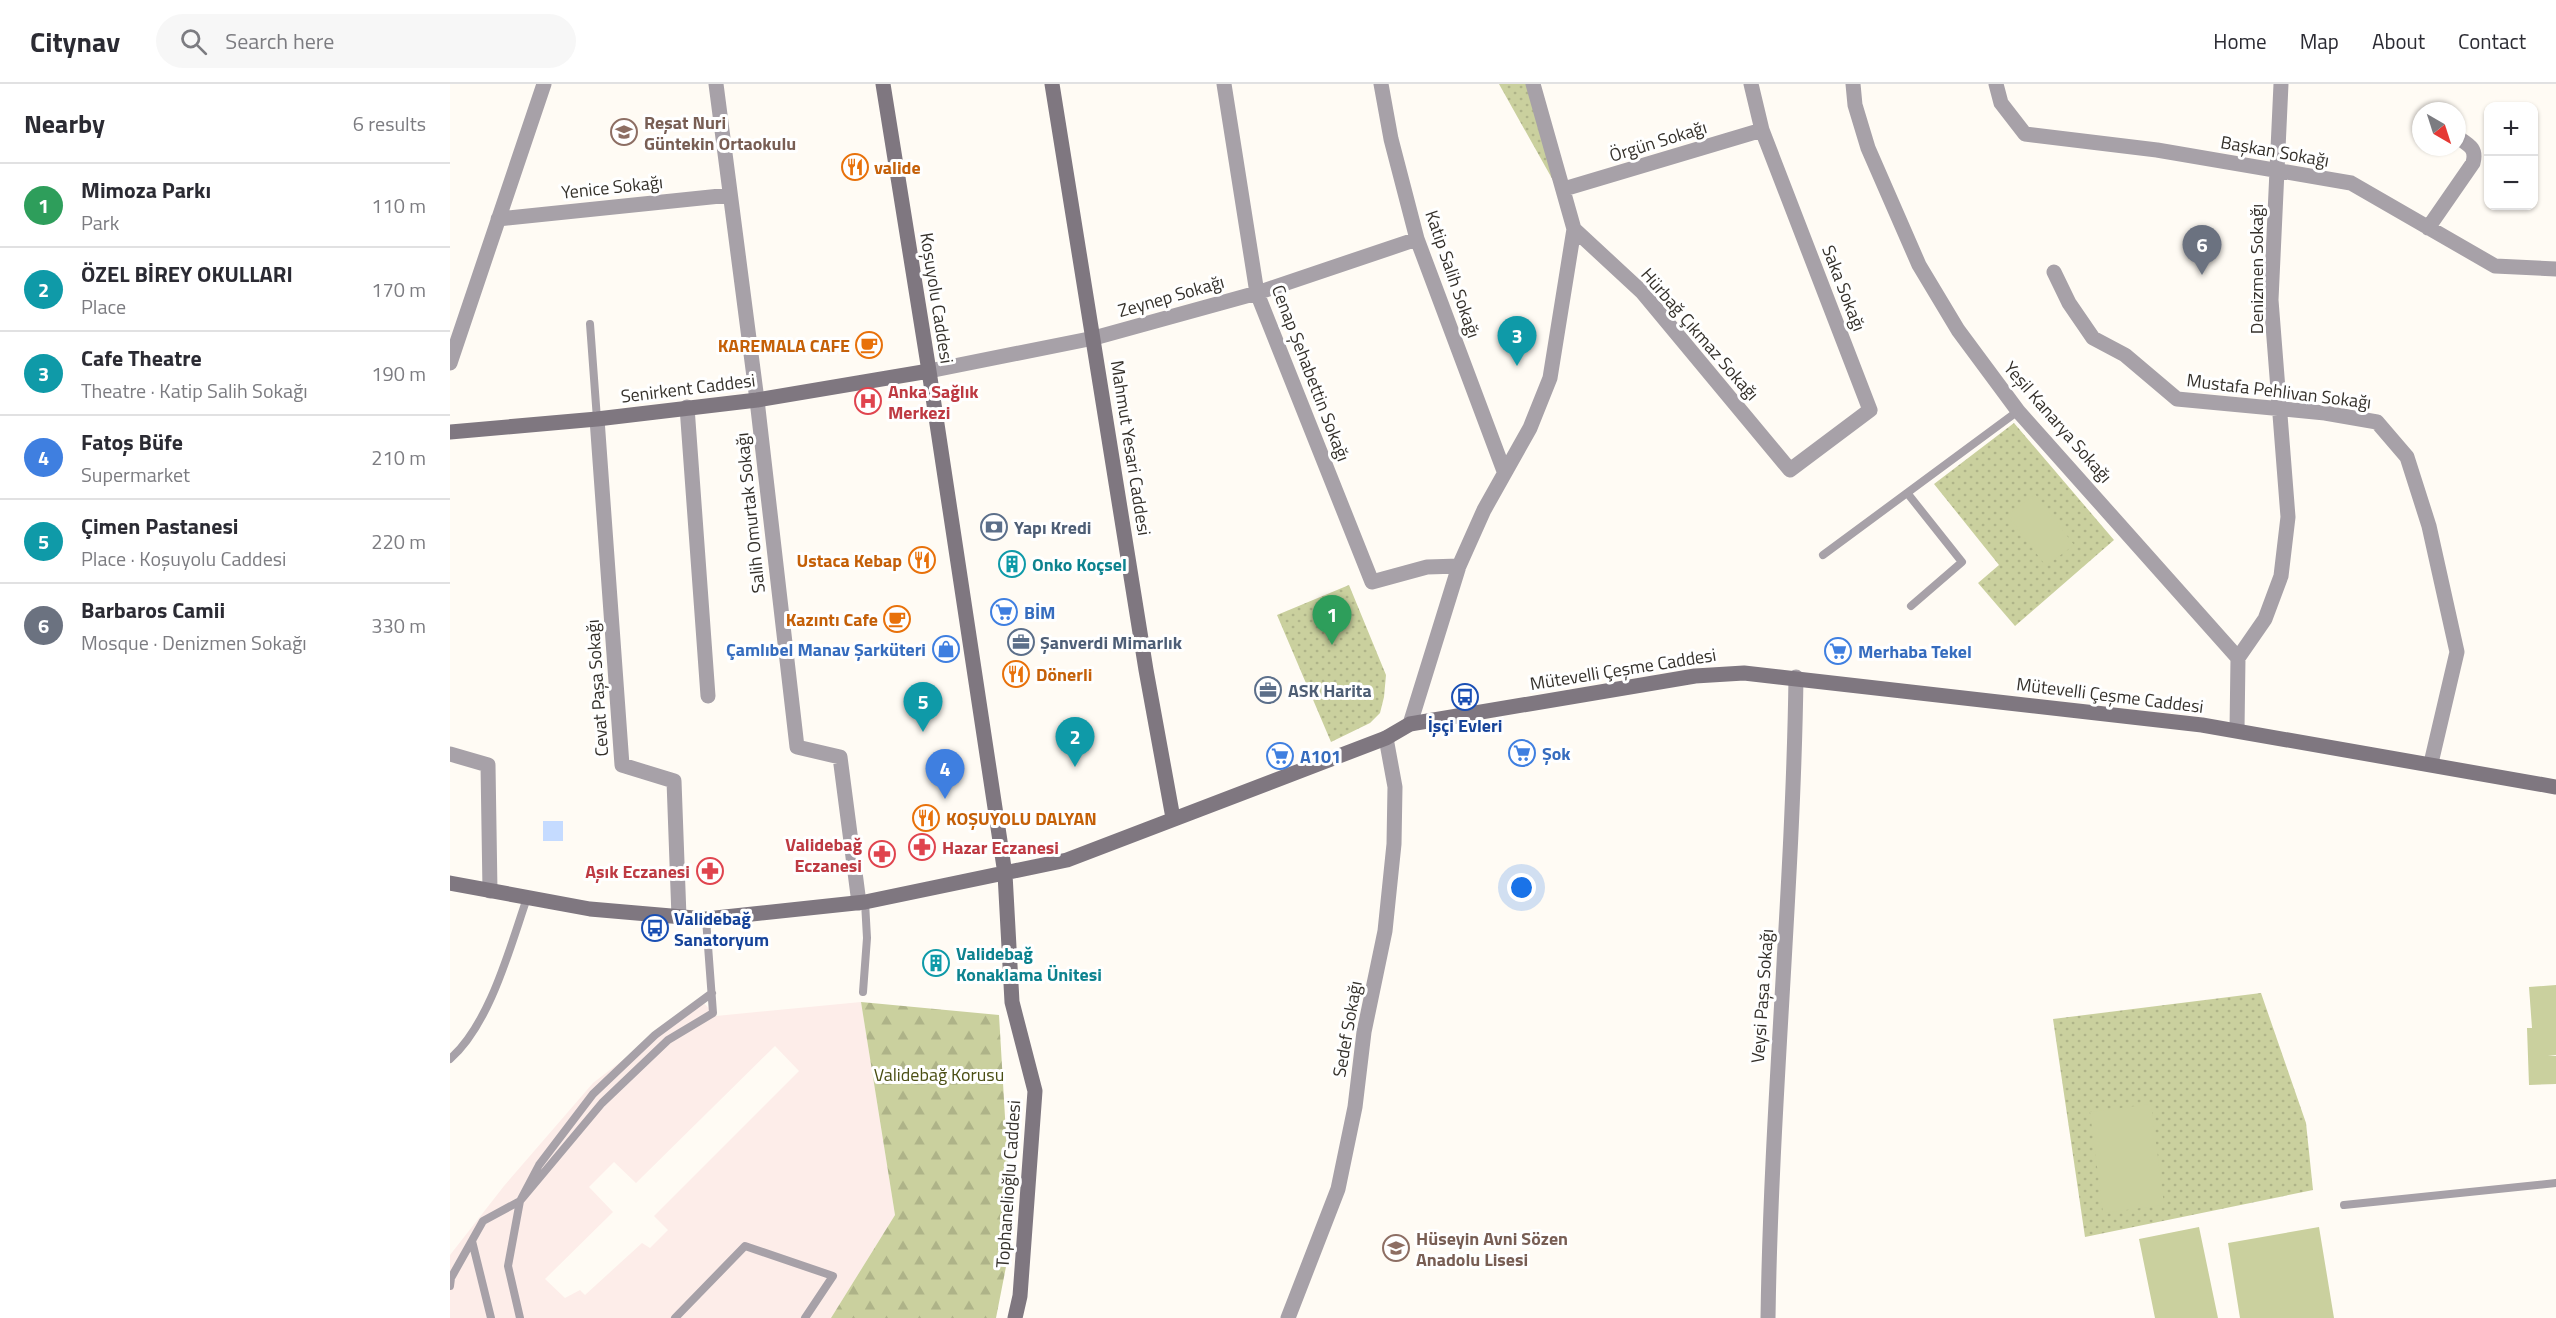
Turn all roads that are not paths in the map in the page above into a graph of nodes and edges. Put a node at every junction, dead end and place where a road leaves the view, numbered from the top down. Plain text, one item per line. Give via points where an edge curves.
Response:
1 (544, 84) edge
2 (716, 84) edge
3 (883, 84) edge
4 (889, 84) edge
5 (1052, 84) edge
6 (1224, 84) edge
7 (1381, 84) edge
8 (1533, 84) edge
9 (1751, 84) edge
10 (1853, 84) edge
11 (1996, 84) edge
12 (2281, 84) edge
13 (1762, 129) junction
14 (2466, 143) edge
15 (2276, 171) junction
16 (1564, 189) junction
17 (730, 195) junction
18 (498, 219) junction
19 (2428, 228) junction
20 (1574, 229) junction
21 (1417, 238) junction
22 (2556, 269) edge
23 (2054, 272) dead end
24 (1257, 293) junction
25 (590, 324) dead end
26 (1094, 338) junction
27 (450, 363) edge
28 (929, 371) junction
29 (757, 400) junction
30 (687, 407) junction
31 (2018, 411) junction
32 (2282, 411) junction
33 (597, 419) junction
34 (450, 432) edge
35 (1790, 470) joint
36 (1504, 471) junction
37 (1908, 494) junction
38 (1823, 555) dead end
39 (1459, 566) junction
40 (1911, 606) dead end
41 (2238, 658) junction
42 (1796, 677) junction
43 (708, 696) dead end
44 (1410, 724) junction
45 (2237, 730) junction
46 (1386, 738) junction
47 (450, 754) edge
48 (2431, 763) junction
49 (2556, 787) edge
50 (1173, 818) junction
51 (1005, 874) junction
52 (450, 883) edge
53 (490, 891) junction
54 (527, 898) junction
55 (862, 903) junction
56 (679, 917) junction
57 (706, 920) junction
58 (863, 992) dead end
59 (712, 993) junction
60 (450, 1059) edge
61 (2556, 1183) edge
62 (520, 1201) junction
63 (2344, 1205) dead end
64 (472, 1241) junction
65 (450, 1286) edge
66 (491, 1318) edge
67 (520, 1318) edge
68 (675, 1318) edge
69 (805, 1318) edge
70 (1015, 1318) edge
71 (1288, 1318) edge
72 (1767, 1318) edge

1 - 18 street
2 - 17 street, Salih Omurtak Sokağı
3 - 4 street
3 - 28 street, Koşuyolu Caddesi
5 - 26 street, Mahmut Yesari Caddesi
6 - 24 street, Cenap Şehabettin Sokağı
7 - 21 street, Katip Salih Sokağı
8 - 16 street
9 - 13 street, Saka Sokağı
10 - 31 street, Yeşil Kanarya Sokağı via 1868,148 1919,265 1958,330
11 - 15 street, Başkan Sokağı via 2001,103 2025,134 2157,150
12 - 15 street, Denizmen Sokağı
13 - 16 street, Örgün Sokağı
13 - 35 street, Saka Sokağı via 1870,410
14 - 19 street via 2473,148 2473,163
15 - 19 street, Başkan Sokağı via 2351,183
15 - 32 street, Denizmen Sokağı via 2271,300
16 - 20 street
17 - 18 street, Yenice Sokağı
17 - 29 street, Salih Omurtak Sokağı
18 - 27 street
19 - 22 street, Başkan Sokağı via 2495,266
20 - 35 street, Hürbağ Çıkmaz Sokağı via 1642,292
20 - 36 street via 1550,378 1530,428
21 - 24 street, Zeynep Sokağı
21 - 36 street, Katip Salih Sokağı
23 - 32 street, Mustafa Pehlivan Sokağı via 2093,338 2125,355 2177,399
24 - 26 street, Zeynep Sokağı
24 - 39 street, Cenap Şehabettin Sokağı via 1372,582 1428,567
25 - 33 lane
26 - 28 street, Zeynep Sokağı
26 - 50 street, Mahmut Yesari Caddesi
28 - 29 street, Senirkent Caddesi
28 - 51 street, Koşuyolu Caddesi
29 - 30 street, Senirkent Caddesi
29 - 55 street, Salih Omurtak Sokağı via 797,747 840,756
30 - 33 street, Senirkent Caddesi
30 - 43 street
31 - 37 lane
31 - 41 street, Yeşil Kanarya Sokağı
32 - 41 street, Denizmen Sokağı via 2288,517 2281,576 2265,619
32 - 48 street, Mustafa Pehlivan Sokağı via 2377,422 2407,457 2429,526 2457,652
33 - 34 street, Senirkent Caddesi
33 - 56 street, Cevat Paşa Sokağı via 622,765 674,781
36 - 39 street
37 - 38 lane
37 - 40 lane via 1962,562
39 - 44 street
41 - 45 street
42 - 44 street, Mütevelli Çeşme Caddesi via 1744,673 1695,676
42 - 45 street, Mütevelli Çeşme Caddesi
42 - 72 street, Veysi Paşa Sokağı via 1794,798 1775,1094
44 - 46 street, Mütevelli Çeşme Caddesi
45 - 48 street, Mütevelli Çeşme Caddesi
46 - 50 street, Mütevelli Çeşme Caddesi
46 - 71 street, Sedef Sokağı via 1395,787 1385,931 1338,1189
47 - 53 street via 488,765
48 - 49 street, Mütevelli Çeşme Caddesi
50 - 51 street, Mütevelli Çeşme Caddesi via 1067,860
51 - 55 street, Mütevelli Çeşme Caddesi
51 - 70 street, Tophanelioğlu Caddesi via 1012,1002 1035,1091 1020,1296
52 - 53 street, Mütevelli Çeşme Caddesi
53 - 54 street, Mütevelli Çeşme Caddesi
54 - 56 street, Mütevelli Çeşme Caddesi via 590,909
54 - 60 lane via 479,1020
55 - 57 street, Mütevelli Çeşme Caddesi
55 - 58 lane via 867,938
56 - 57 street, Mütevelli Çeşme Caddesi
57 - 59 lane
59 - 62 lane via 655,1035 593,1094 539,1165
59 - 62 lane via 713,1013 668,1040 602,1103
61 - 63 lane
62 - 64 lane via 483,1221
62 - 67 lane via 508,1266
64 - 65 lane
64 - 66 lane
68 - 69 lane via 745,1246 833,1276

